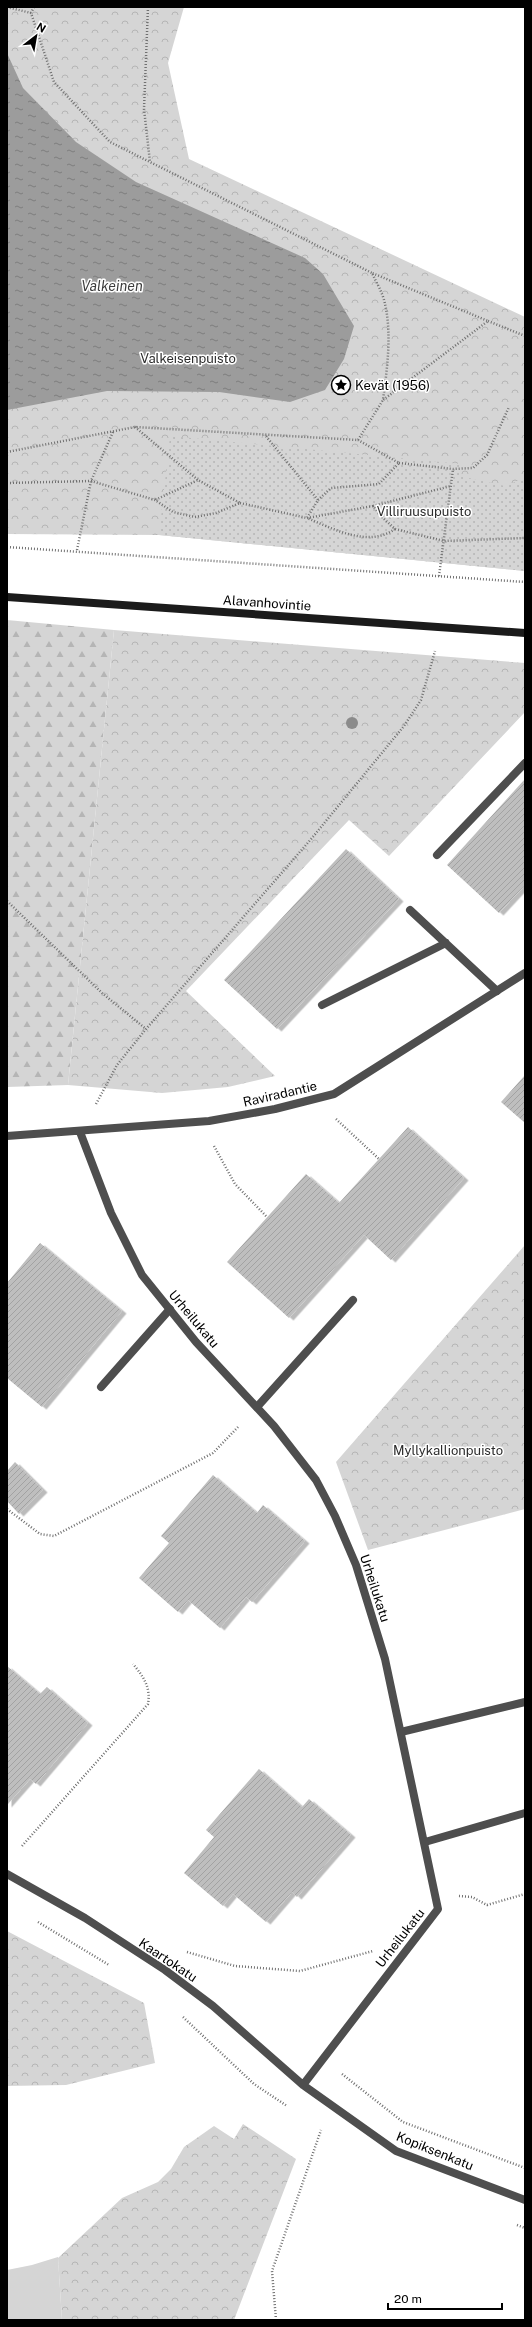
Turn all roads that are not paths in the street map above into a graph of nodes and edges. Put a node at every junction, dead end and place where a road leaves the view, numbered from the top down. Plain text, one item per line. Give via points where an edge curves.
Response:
1 (7, 597) edge
2 (525, 633) edge
3 (525, 763) edge
4 (437, 855) dead end
5 (410, 910) dead end
6 (446, 943) junction
7 (525, 973) edge
8 (497, 991) junction
9 (322, 1005) dead end
10 (80, 1132) junction
11 (7, 1136) edge
12 (353, 1300) dead end
13 (170, 1309) junction
14 (101, 1386) dead end
15 (257, 1407) junction
16 (525, 1702) edge
17 (401, 1732) junction
18 (525, 1813) edge
19 (425, 1842) junction
20 (7, 1874) edge
21 (303, 2085) junction
22 (525, 2200) edge

1 - 2 main road, Alavanhovintie
3 - 4 street
5 - 6 street
6 - 8 street
6 - 9 street
7 - 8 street, Raviradantie
8 - 10 street, Raviradantie via 334,1094 275,1109 209,1121
10 - 11 street, Raviradantie
10 - 13 street, Urheilukatu via 111,1213 142,1275
12 - 15 street
13 - 14 street
13 - 15 street, Urheilukatu via 196,1342
15 - 17 street, Urheilukatu via 316,1480 335,1516 356,1565 383,1652
16 - 17 street
17 - 19 street, Urheilukatu
18 - 19 street
19 - 21 street, Urheilukatu via 438,1909
20 - 21 street, Kaartokatu via 85,1918 165,1970 213,2006
21 - 22 street, Kopiksenkatu via 396,2151

